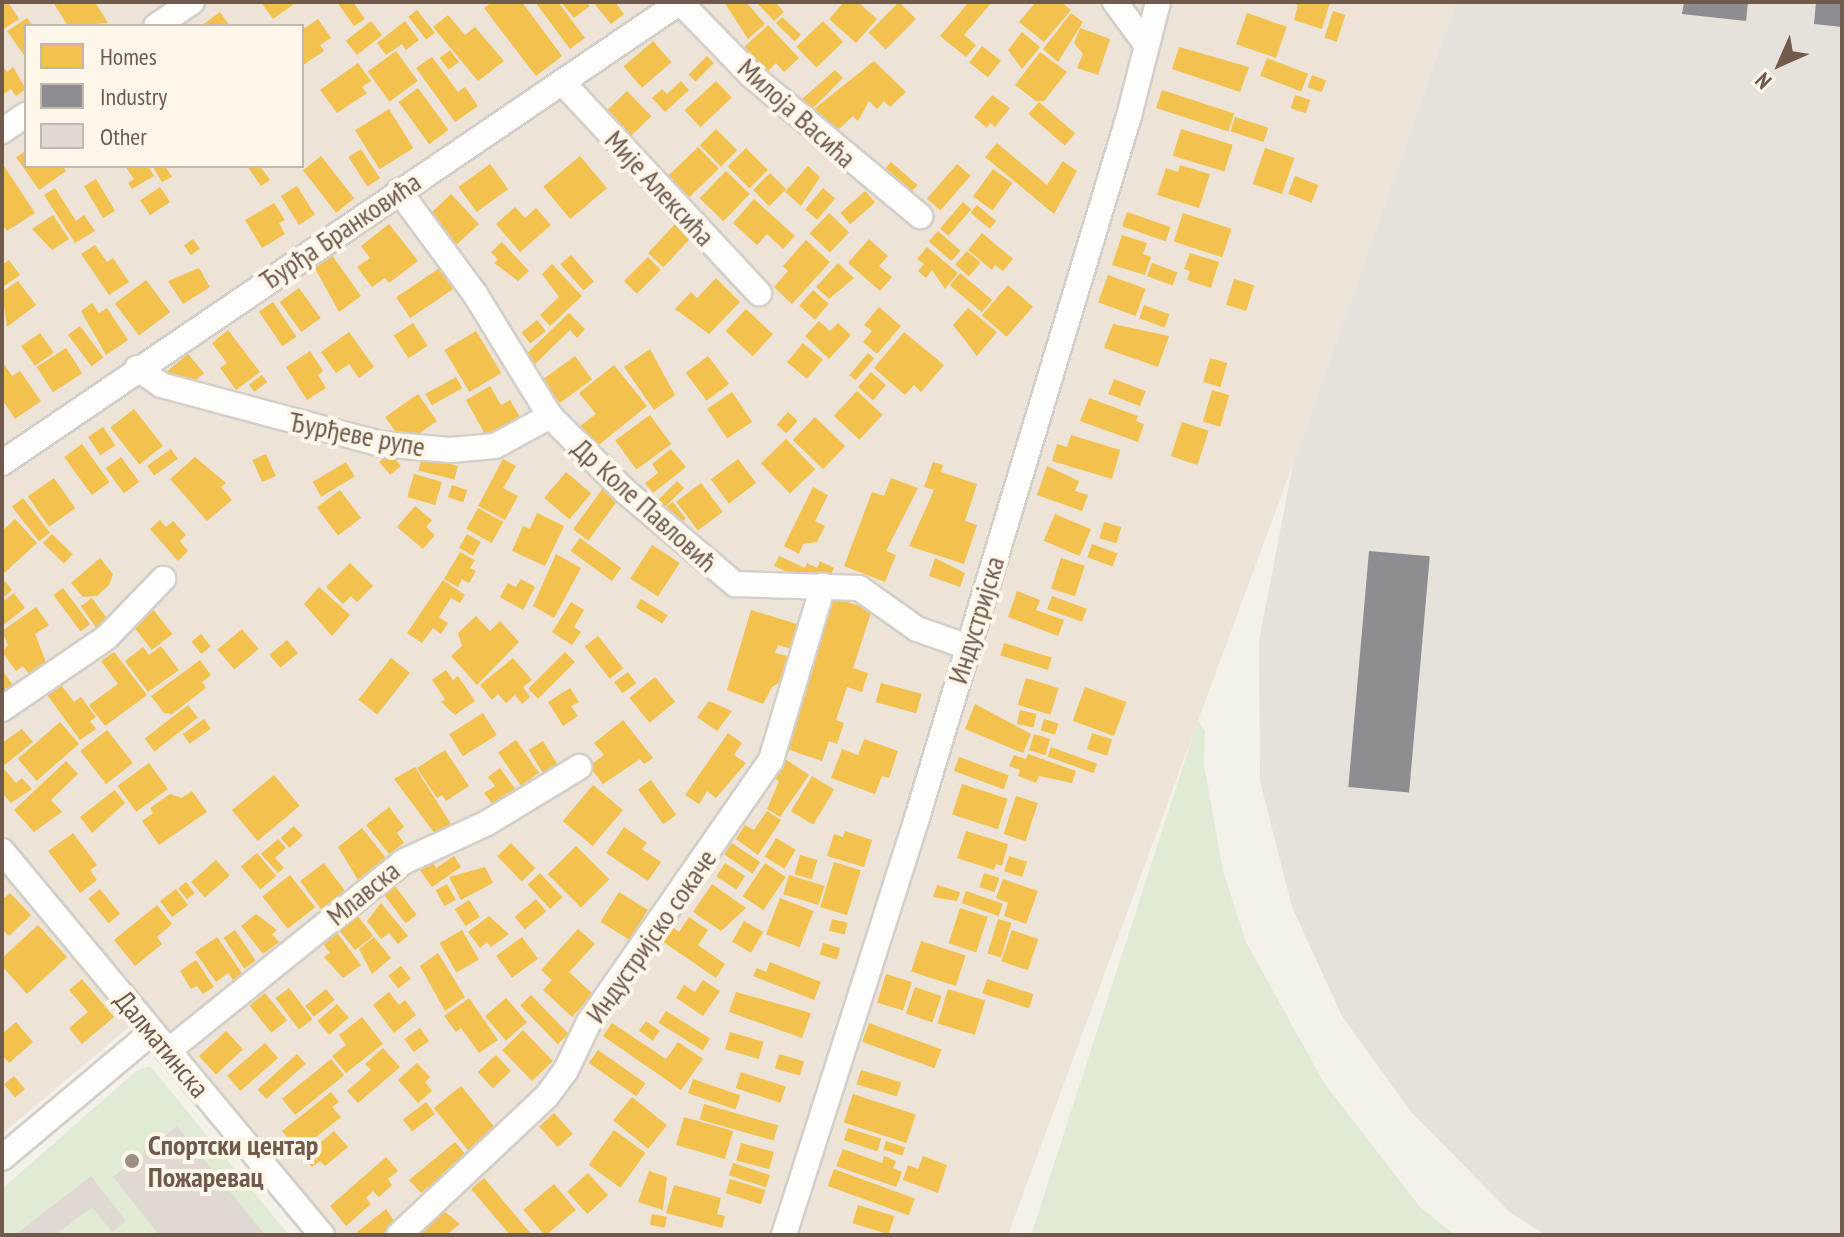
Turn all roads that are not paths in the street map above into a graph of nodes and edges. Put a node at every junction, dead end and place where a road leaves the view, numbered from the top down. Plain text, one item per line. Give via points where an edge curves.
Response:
1 (192, 2) edge
2 (680, 2) edge
3 (1115, 2) edge
4 (1158, 2) edge
5 (159, 24) edge
6 (1146, 44) junction
7 (562, 82) junction
8 (24, 116) edge
9 (2, 131) edge
10 (399, 191) junction
11 (920, 216) dead end
12 (759, 293) dead end
13 (137, 368) junction
14 (550, 416) junction
15 (2, 463) edge
16 (163, 579) dead end
17 (823, 586) junction
18 (968, 647) junction
19 (2, 709) edge
20 (579, 767) dead end
21 (2, 851) edge
22 (152, 1032) junction
23 (168, 1051) junction
24 (2, 1158) edge
25 (322, 1235) edge
26 (399, 1235) edge
27 (784, 1235) edge

1 - 5 street
2 - 7 street, Ђурђа Бранковића
2 - 11 street, Милоја Васића via 752,76
3 - 6 street
4 - 6 street, Индустријска
6 - 18 street, Индустријска via 1125,131
7 - 10 street, Ђурђа Бранковића
7 - 12 street, Мије Алексића
8 - 9 street
10 - 13 street, Ђурђа Бранковића
10 - 14 street via 475,294
13 - 14 street, Ђурђеве рупе via 161,385 238,408 344,437 412,447 495,446
13 - 15 street, Ђурђа Бранковића
14 - 17 street, Др Коле Павловић via 626,492 735,584
16 - 19 street via 107,637
17 - 18 street, Др Коле Павловић via 859,588 917,629
17 - 26 street, Индустријско сокаче via 771,760 589,1022 547,1096
18 - 27 street, Индустријска
20 - 23 street, Млавска via 487,823 403,862
21 - 22 street, Далматинска
22 - 23 street, Далматинска
22 - 24 street
23 - 25 street, Далматинска

